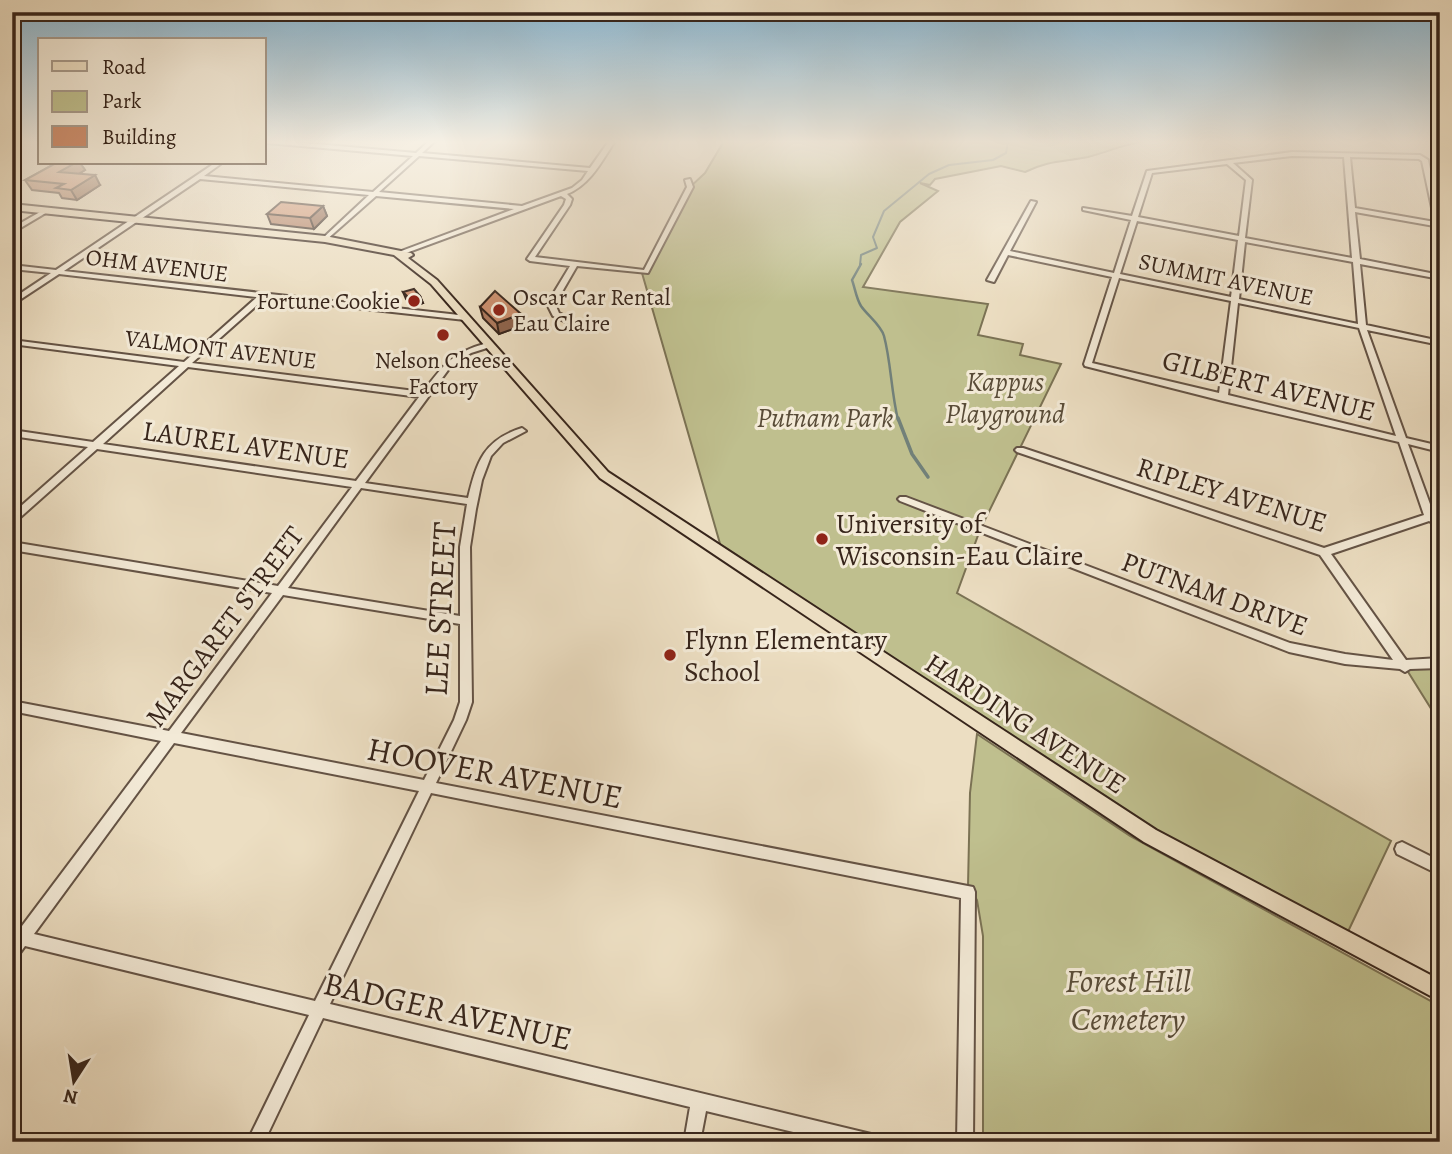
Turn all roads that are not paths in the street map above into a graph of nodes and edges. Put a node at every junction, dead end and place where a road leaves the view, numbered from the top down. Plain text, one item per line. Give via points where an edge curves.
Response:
1 (172, 195) edge
2 (373, 195) edge
3 (393, 195) edge
4 (561, 195) edge
5 (564, 195) edge
6 (686, 195) edge
7 (1142, 195) edge
8 (1247, 195) edge
9 (1352, 195) edge
10 (1433, 195) edge
11 (1033, 202) dead end
12 (12, 207) edge
13 (522, 208) junction
14 (1085, 209) dead end
15 (47, 210) junction
16 (1354, 210) junction
17 (1134, 219) junction
18 (135, 220) junction
19 (1440, 225) edge
20 (12, 231) edge
21 (325, 239) junction
22 (1242, 239) junction
23 (1004, 252) junction
24 (398, 254) junction
25 (1358, 261) junction
26 (574, 265) junction
27 (12, 267) edge
28 (58, 272) junction
29 (1117, 276) junction
30 (1440, 277) edge
31 (991, 280) dead end
32 (262, 296) junction
33 (1235, 301) junction
34 (12, 303) edge
35 (465, 318) junction
36 (570, 322) dead end
37 (1362, 327) junction
38 (12, 342) edge
39 (1440, 343) edge
40 (487, 345) junction
41 (186, 364) junction
42 (425, 395) junction
43 (1223, 398) junction
44 (522, 431) dead end
45 (12, 433) edge
46 (1405, 441) junction
47 (97, 445) junction
48 (1440, 449) edge
49 (1020, 450) dead end
50 (360, 484) junction
51 (903, 499) dead end
52 (473, 502) junction
53 (1430, 517) junction
54 (12, 520) edge
55 (1440, 524) edge
56 (12, 546) edge
57 (1324, 552) junction
58 (280, 591) junction
59 (466, 621) junction
60 (1440, 663) edge
61 (1405, 667) junction
62 (12, 706) edge
63 (172, 737) junction
64 (427, 788) junction
65 (1402, 849) dead end
66 (1440, 868) edge
67 (17, 937) edge
68 (12, 952) edge
69 (1440, 991) edge
70 (319, 1011) junction
71 (700, 1100) junction
72 (255, 1142) edge
73 (692, 1142) edge
74 (871, 1142) edge
75 (965, 1142) edge

1 - 18 street
2 - 21 street
3 - 13 street
4 - 13 street
5 - 26 street via 568,205 530,259
6 - 26 street via 646,271
7 - 17 street
8 - 22 street
9 - 16 street
10 - 19 street
11 - 23 street
12 - 15 main road
13 - 24 street
14 - 17 street
15 - 18 main road
15 - 20 street
16 - 19 street
16 - 25 street
17 - 22 street
17 - 29 street
18 - 21 main road
18 - 28 street
21 - 24 main road
22 - 25 street
22 - 33 street
23 - 29 street, SUMMIT AVENUE
23 - 31 street
24 - 35 main road, HARDING AVENUE via 434,282
25 - 30 street
25 - 37 street
26 - 36 street via 551,304 556,314
27 - 28 street, OHM AVENUE
28 - 32 street, OHM AVENUE
28 - 34 street
29 - 33 street, SUMMIT AVENUE
29 - 43 street, GILBERT AVENUE via 1088,364
32 - 35 street, OHM AVENUE
32 - 41 street
33 - 37 street, SUMMIT AVENUE
33 - 43 street
35 - 40 main road, HARDING AVENUE
37 - 39 street, SUMMIT AVENUE
37 - 46 street
38 - 41 street, VALMONT AVENUE
40 - 42 street, MARGARET STREET via 457,357
40 - 69 main road, HARDING AVENUE via 604,475 1150,836
41 - 42 street, VALMONT AVENUE
41 - 47 street
42 - 50 street, MARGARET STREET
43 - 46 street, GILBERT AVENUE
44 - 52 street, LEE STREET via 506,437 487,455
45 - 47 street, LAUREL AVENUE
46 - 48 street, GILBERT AVENUE
46 - 53 street
47 - 50 street, LAUREL AVENUE
47 - 54 street
49 - 57 street, RIPLEY AVENUE
50 - 52 street, LAUREL AVENUE
50 - 58 street, MARGARET STREET
51 - 61 street, PUTNAM DRIVE via 1289,647 1348,661
52 - 59 street, LEE STREET via 465,547
53 - 55 street
53 - 57 street, RIPLEY AVENUE
56 - 58 street
57 - 61 street
58 - 59 street
58 - 63 street, MARGARET STREET
59 - 64 street, LEE STREET via 466,702
60 - 61 street, PUTNAM DRIVE
62 - 63 street, HOOVER AVENUE
63 - 64 street, HOOVER AVENUE
63 - 67 street, MARGARET STREET
64 - 70 street, LEE STREET
64 - 75 street, HOOVER AVENUE via 968,892
65 - 66 street
67 - 68 street, MARGARET STREET
67 - 70 street, BADGER AVENUE
70 - 71 street, BADGER AVENUE
70 - 72 street, LEE STREET
71 - 73 street
71 - 74 street, BADGER AVENUE

